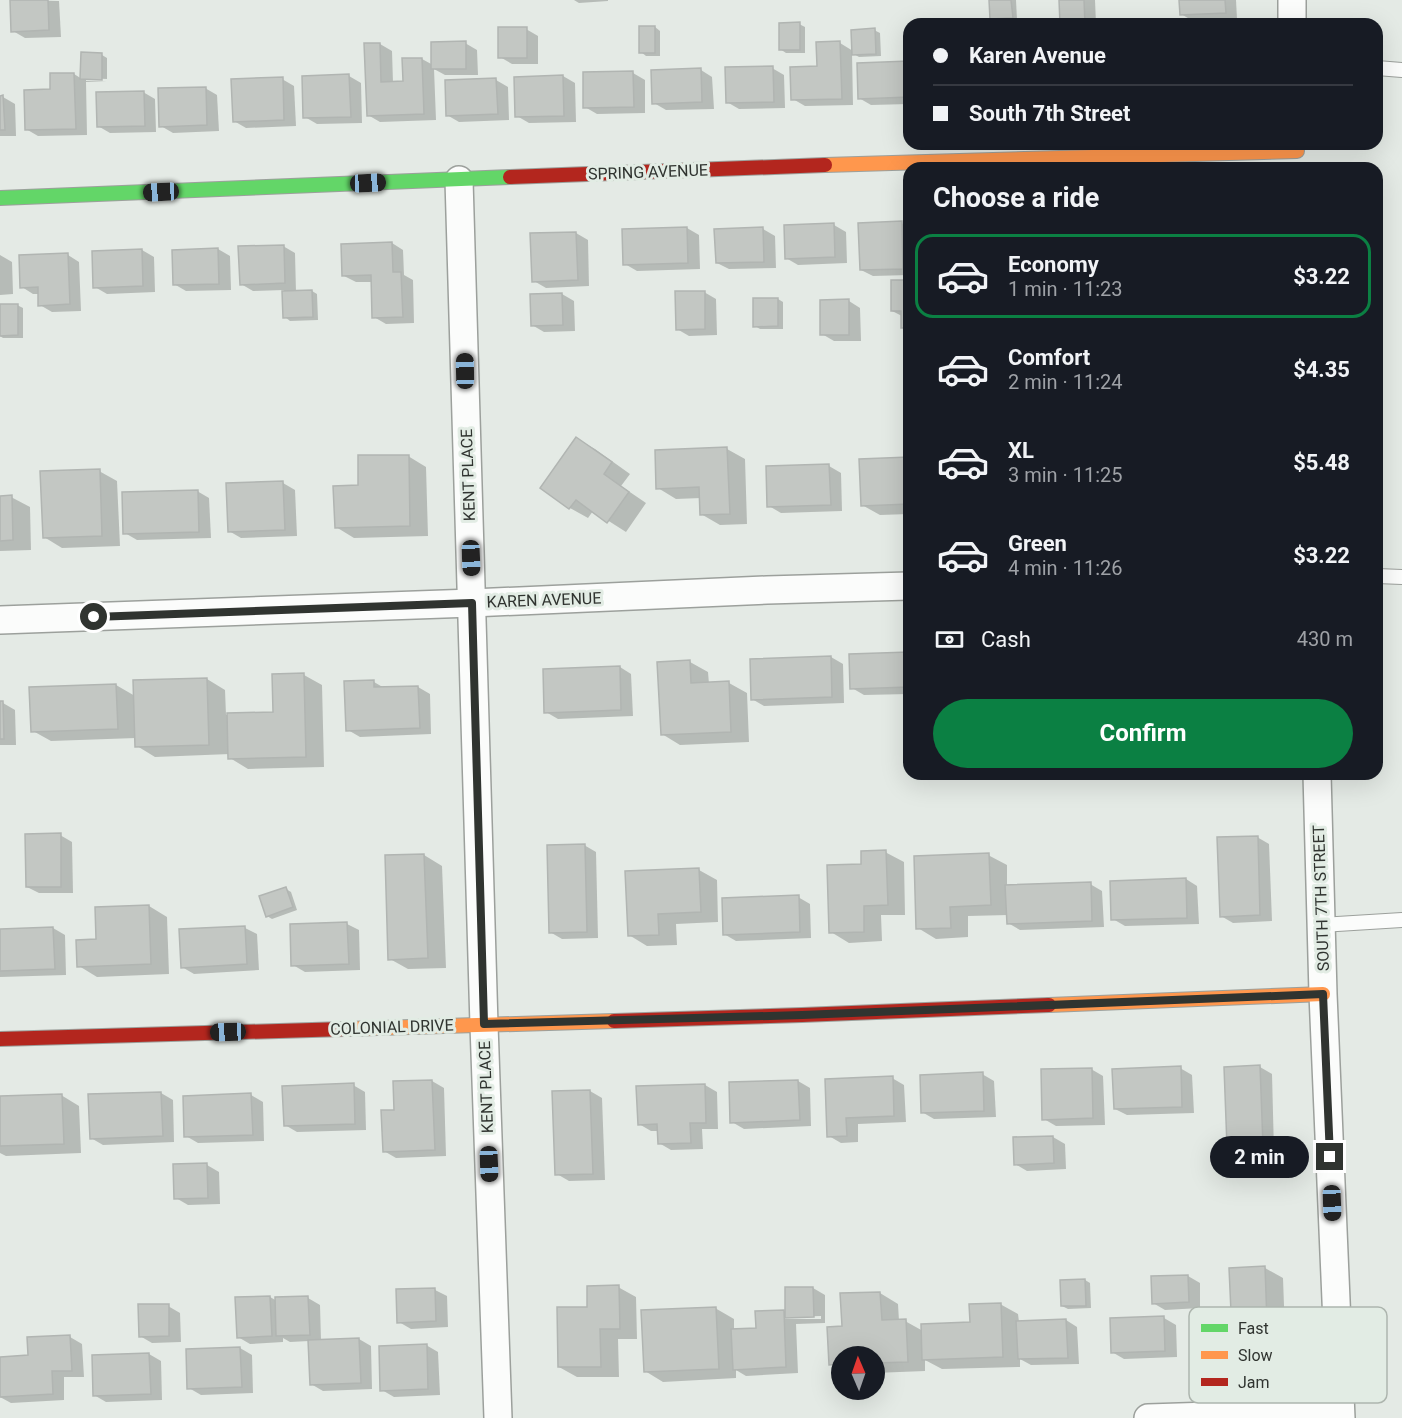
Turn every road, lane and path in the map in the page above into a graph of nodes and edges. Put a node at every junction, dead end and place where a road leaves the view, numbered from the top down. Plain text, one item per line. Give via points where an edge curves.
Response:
1 (1292, 0) edge
2 (1292, 18) edge
3 (1383, 68) edge
4 (1402, 70) edge
5 (1297, 154) edge
6 (968, 162) edge
7 (903, 164) edge
8 (459, 180) junction
9 (0, 198) edge
10 (1383, 576) edge
11 (1402, 577) edge
12 (903, 586) edge
13 (472, 603) junction
14 (0, 620) edge
15 (1317, 780) edge
16 (1402, 920) edge
17 (1321, 924) junction
18 (1323, 994) junction
19 (484, 1024) junction
20 (0, 1039) edge
21 (1336, 1307) edge
22 (1341, 1415) edge
23 (498, 1418) edge
24 (1148, 1418) edge

1 - 2 street
3 - 4 lane
5 - 6 street, SPRING AVENUE
7 - 8 street, SPRING AVENUE
8 - 9 street, SPRING AVENUE
8 - 13 street, KENT PLACE
10 - 11 lane
12 - 13 street, KAREN AVENUE
13 - 14 street, KAREN AVENUE
13 - 19 street, KENT PLACE
15 - 17 street, SOUTH 7TH STREET
16 - 17 lane
17 - 18 street, SOUTH 7TH STREET
18 - 19 street, COLONIAL DRIVE
18 - 21 street, SOUTH 7TH STREET
19 - 20 street, COLONIAL DRIVE
19 - 23 street, KENT PLACE
22 - 24 street

